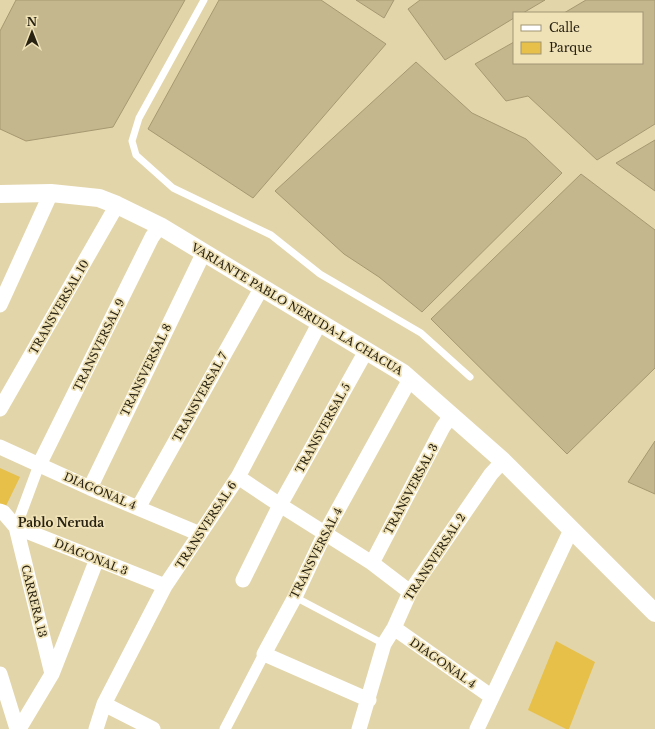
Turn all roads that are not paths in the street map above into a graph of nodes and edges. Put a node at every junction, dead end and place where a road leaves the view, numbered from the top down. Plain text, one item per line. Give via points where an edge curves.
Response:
1 (204, 0) edge
2 (52, 193) junction
3 (0, 194) edge
4 (117, 205) junction
5 (160, 226) junction
6 (204, 252) junction
7 (262, 287) junction
8 (0, 304) edge
9 (320, 322) junction
10 (366, 351) junction
11 (470, 377) dead end
12 (410, 379) junction
13 (0, 409) edge
14 (451, 416) junction
15 (0, 447) edge
16 (503, 461) junction
17 (39, 465) junction
18 (238, 476) junction
19 (90, 488) junction
20 (280, 505) junction
21 (138, 508) junction
22 (0, 511) edge
23 (16, 527) junction
24 (571, 530) junction
25 (325, 533) junction
26 (200, 534) junction
27 (97, 559) junction
28 (372, 563) junction
29 (243, 580) dead end
30 (165, 586) junction
31 (410, 592) junction
32 (294, 597) junction
33 (655, 613) edge
34 (394, 628) junction
35 (384, 644) junction
36 (264, 654) junction
37 (0, 674) edge
38 (52, 674) junction
39 (492, 697) junction
40 (369, 700) junction
41 (104, 704) junction
42 (18, 729) edge
43 (96, 729) edge
44 (153, 729) edge
45 (225, 729) edge
46 (360, 729) edge
47 (477, 729) edge

1 - 11 lane via 140,118 132,141 136,156 174,188 271,235 320,274 421,333
2 - 3 street, VARIANTE PABLO NERUDA-LA CHACUA
2 - 4 street, VARIANTE PABLO NERUDA-LA CHACUA via 99,198
2 - 8 street
4 - 5 street, VARIANTE PABLO NERUDA-LA CHACUA
4 - 13 street, TRANSVERSAL 10
5 - 6 street, VARIANTE PABLO NERUDA-LA CHACUA
5 - 17 street, TRANSVERSAL 9 via 152,237
6 - 7 street, VARIANTE PABLO NERUDA-LA CHACUA
6 - 19 street, TRANSVERSAL 8
7 - 9 street, VARIANTE PABLO NERUDA-LA CHACUA
7 - 21 street, TRANSVERSAL 7
9 - 10 street, VARIANTE PABLO NERUDA-LA CHACUA
9 - 18 street, TRANSVERSAL 6
10 - 12 street, VARIANTE PABLO NERUDA-LA CHACUA
10 - 20 street, TRANSVERSAL 5
12 - 14 street, VARIANTE PABLO NERUDA-LA CHACUA
12 - 25 street, TRANSVERSAL 4
14 - 16 street, VARIANTE PABLO NERUDA-LA CHACUA
14 - 28 street, TRANSVERSAL 3
15 - 17 street, DIAGONAL 4
16 - 24 street, VARIANTE PABLO NERUDA-LA CHACUA
16 - 31 street, TRANSVERSAL 2
17 - 19 street, DIAGONAL 4
17 - 23 street
18 - 20 street
18 - 26 street, TRANSVERSAL 6
19 - 21 street, DIAGONAL 4
20 - 25 street
20 - 29 street, TRANSVERSAL 5
21 - 26 street, DIAGONAL 4
22 - 23 street, DIAGONAL 3
23 - 27 street, DIAGONAL 3
23 - 38 street, CARRERA 13
24 - 33 street, VARIANTE PABLO NERUDA-LA CHACUA
24 - 39 street
25 - 28 street
25 - 32 street, TRANSVERSAL 4
26 - 30 street, TRANSVERSAL 6
27 - 30 street, DIAGONAL 3
27 - 38 street
28 - 31 street
30 - 41 street, TRANSVERSAL 6
31 - 34 street, TRANSVERSAL 2
32 - 35 lane
32 - 36 street, TRANSVERSAL 4
34 - 35 street, TRANSVERSAL 2
34 - 39 street, DIAGONAL 4
35 - 40 street, TRANSVERSAL 2
36 - 40 street
36 - 45 street, TRANSVERSAL 4
37 - 42 street
38 - 42 street
39 - 47 street
40 - 46 street, TRANSVERSAL 2
41 - 43 street, TRANSVERSAL 6
41 - 44 street

